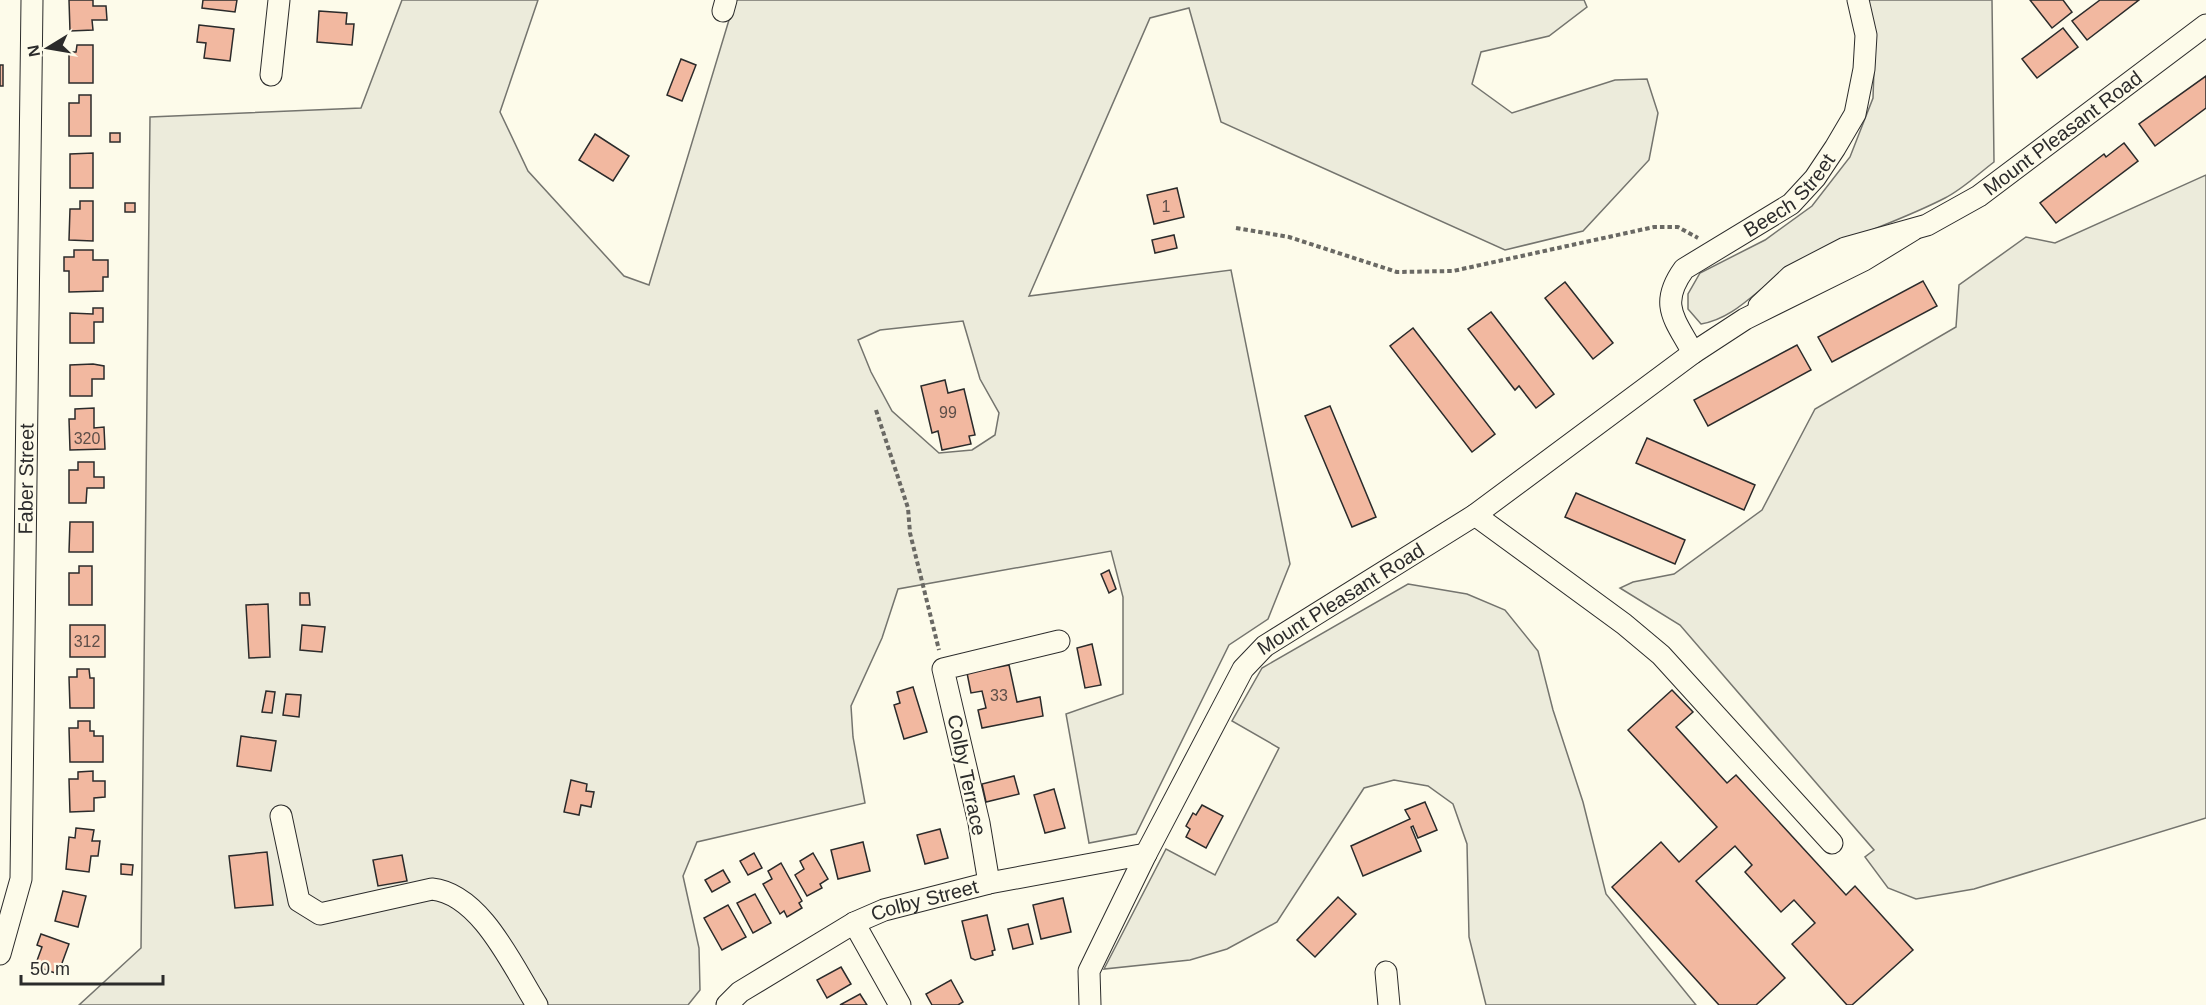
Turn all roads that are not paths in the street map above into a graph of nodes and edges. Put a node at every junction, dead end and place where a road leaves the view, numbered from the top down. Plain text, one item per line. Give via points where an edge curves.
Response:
1 (32, 0) edge
2 (279, 0) edge
3 (1858, 0) edge
4 (2206, 25) edge
5 (271, 75) dead end
6 (1693, 353) junction
7 (1475, 514) junction
8 (1059, 641) dead end
9 (281, 816) dead end
10 (1832, 843) dead end
11 (1146, 854) junction
12 (989, 883) junction
13 (8, 895) edge
14 (854, 923) junction
15 (0, 954) edge
16 (1386, 972) dead end
17 (537, 1005) edge
18 (727, 1005) edge
19 (900, 1005) edge
20 (1090, 1005) edge
21 (1389, 1005) edge

1 - 13 street, Faber Street via 21,879
2 - 5 street
3 - 6 street, Beech Street via 1866,35 1856,114 1815,178 1791,204 1683,269 1672,286 1670,307
4 - 6 street, Mount Pleasant Road via 1979,196 1864,260 1745,319
6 - 7 street, Mount Pleasant Road
7 - 10 street via 1661,655
7 - 11 street, Mount Pleasant Road via 1265,646 1244,669
8 - 12 street, Colby Terrace via 943,669
9 - 17 street via 299,902 320,914 432,890 446,891 460,899 490,929
11 - 12 street, Colby Street
11 - 20 street, Mount Pleasant Road via 1089,971
12 - 14 street, Colby Street via 884,910
13 - 15 street, Faber Street
14 - 18 street, Colby Street via 740,992
14 - 19 street
16 - 21 street

